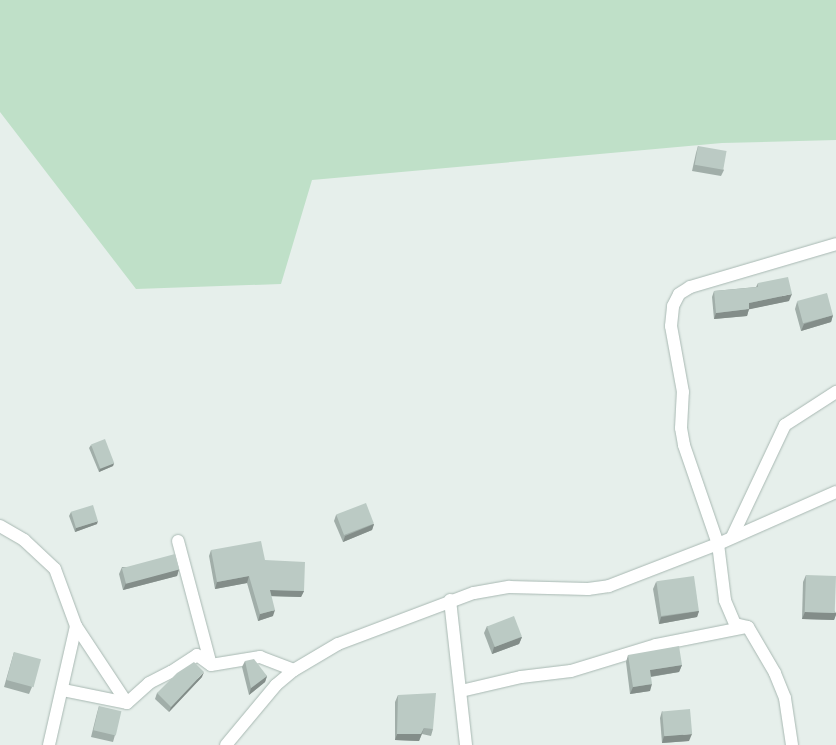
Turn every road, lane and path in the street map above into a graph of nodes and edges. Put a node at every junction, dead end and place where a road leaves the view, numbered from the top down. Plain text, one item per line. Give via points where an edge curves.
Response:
1 (836, 244) edge
2 (836, 392) edge
3 (836, 492) edge
4 (0, 526) edge
5 (732, 537) junction
6 (178, 541) dead end
7 (718, 544) junction
8 (450, 600) junction
9 (76, 626) junction
10 (748, 627) junction
11 (211, 665) junction
12 (294, 670) junction
13 (63, 690) junction
14 (461, 691) junction
15 (127, 703) junction
16 (49, 745) edge
17 (226, 745) edge
18 (466, 745) edge
19 (792, 745) edge

1 - 7 street via 702,282 679,294 673,306 671,326 683,392 684,445
2 - 5 street via 785,425
3 - 5 street
4 - 9 street via 34,548 55,569
5 - 7 street
6 - 11 street
7 - 8 street via 609,586 588,589 509,587
7 - 10 street via 725,600 735,624
8 - 12 street via 338,644
8 - 14 street
9 - 13 street
9 - 15 street
10 - 14 street via 656,645 571,671 521,677
10 - 19 street via 775,672 785,698
11 - 12 street via 260,657
11 - 15 street via 197,655 149,683
12 - 17 street via 276,685
13 - 15 street
13 - 16 street
14 - 18 street

